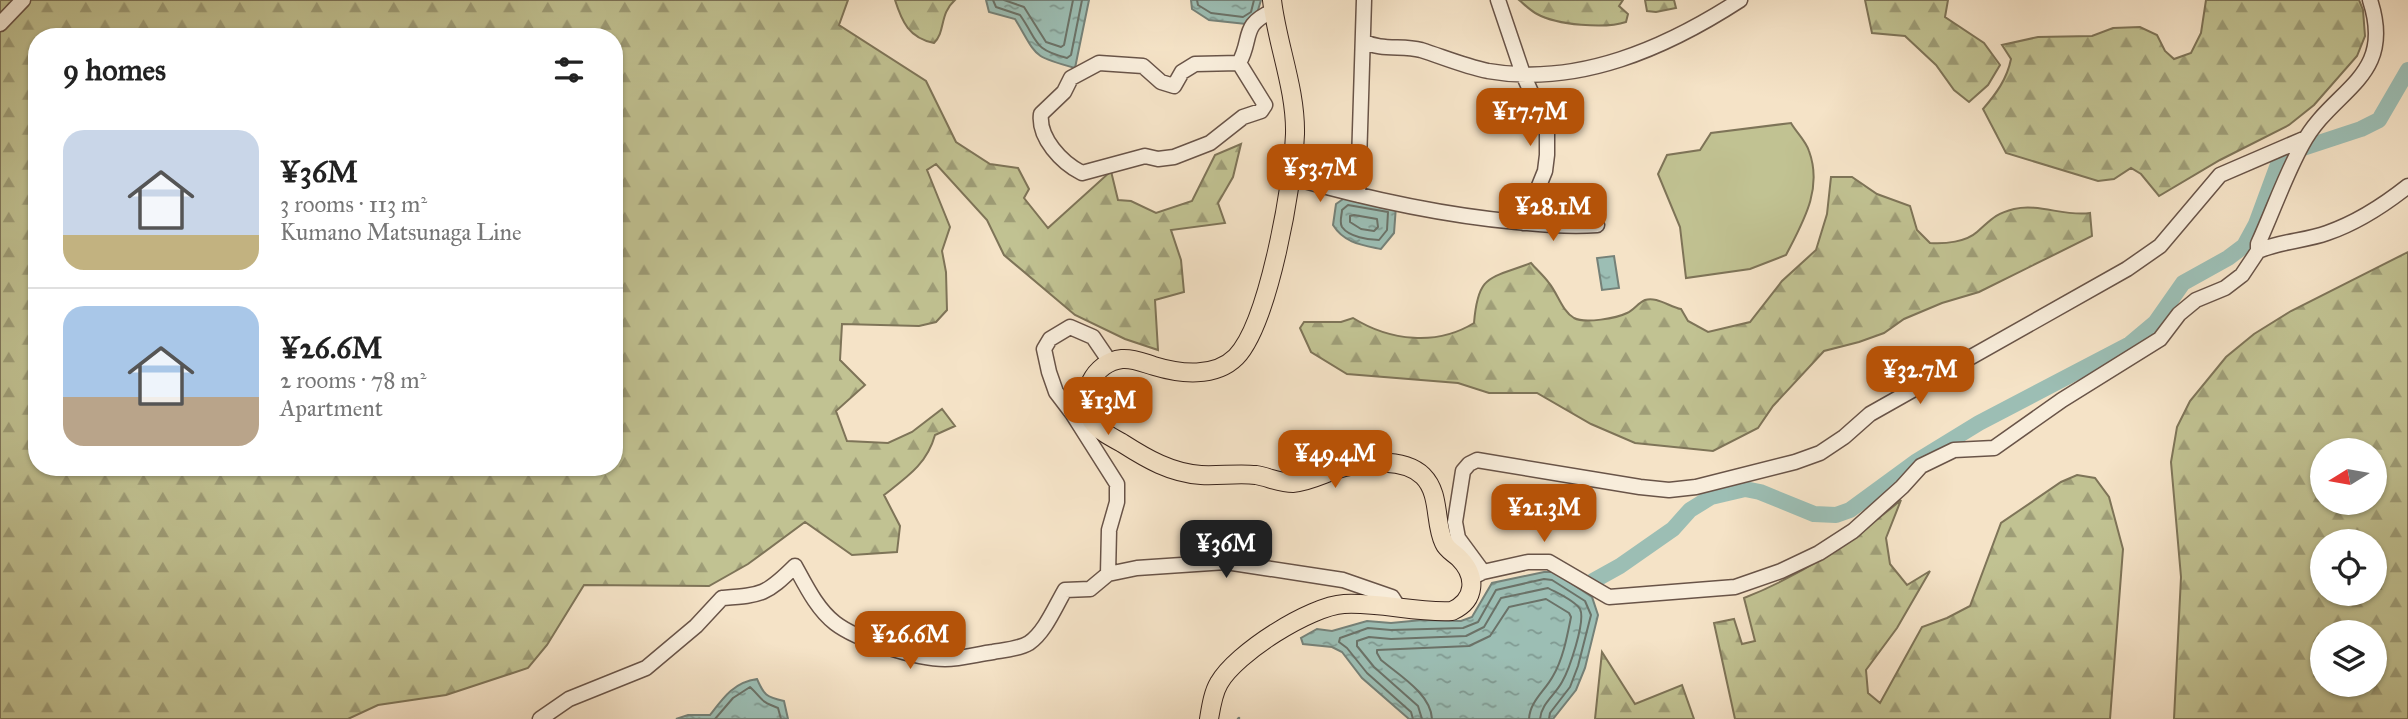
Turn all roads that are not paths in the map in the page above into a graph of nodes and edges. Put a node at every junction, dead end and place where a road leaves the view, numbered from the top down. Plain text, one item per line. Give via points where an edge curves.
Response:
1 (23, 0) edge
2 (1364, 0) edge
3 (1498, 0) edge
4 (1740, 0) edge
5 (2370, 0) edge
6 (1273, 5) edge
7 (0, 24) edge
8 (1363, 41) junction
9 (1239, 63) junction
10 (1523, 74) junction
11 (2302, 147) junction
12 (1290, 177) junction
13 (2408, 186) edge
14 (1358, 195) junction
15 (1524, 223) junction
16 (1597, 225) dead end
17 (2258, 251) junction
18 (1110, 362) junction
19 (1079, 409) junction
20 (1108, 574) junction
21 (1477, 575) junction
22 (1399, 608) junction
23 (540, 719) edge
24 (1209, 719) edge

1 - 7 street
2 - 8 street
3 - 10 street
4 - 10 street via 1628,59 1584,70
5 - 11 street via 2377,31 2375,52 2362,75 2314,126
6 - 9 street via 1248,30
6 - 12 main road via 1293,111
8 - 10 street via 1419,49 1489,71
8 - 14 street
9 - 9 street via 1195,64 1182,72 1174,86 1161,82 1143,66 1099,63 1071,78 1064,92 1041,114 1040,125 1058,156 1082,173 1145,156 1174,157 1210,143 1243,117 1262,111 1265,105
10 - 15 street via 1547,128 1540,187
11 - 17 street
11 - 21 street via 2220,175 2160,246 2127,269 1870,414 1820,453 1721,481 1669,490 1477,460 1469,464 1463,471 1455,522
12 - 14 street
12 - 18 main road via 1265,297 1253,331 1236,357 1220,368 1200,373 1136,360
13 - 17 street via 2348,224
14 - 15 street via 1464,218
15 - 16 street
17 - 21 street via 2242,275 2196,300 2160,339 1994,448 1954,450 1921,466 1853,531 1780,571 1735,587 1609,597 1549,562 1528,562
18 - 19 main road via 1091,380
18 - 19 street via 1093,337 1070,327 1050,338 1044,349 1056,393
19 - 20 street via 1117,484
19 - 21 main road via 1098,428 1143,456 1172,470 1200,475 1256,475 1296,483 1345,467 1390,463 1405,467 1423,476 1435,502 1444,544
20 - 22 street via 1226,562 1254,565 1360,585 1392,597
20 - 23 street via 1090,589 1065,590 1027,645 947,659 852,635 832,621 795,566 769,590 722,598 646,668 569,699
21 - 22 main road via 1463,606 1452,611
22 - 24 main road via 1342,604 1303,616 1227,672 1218,683

